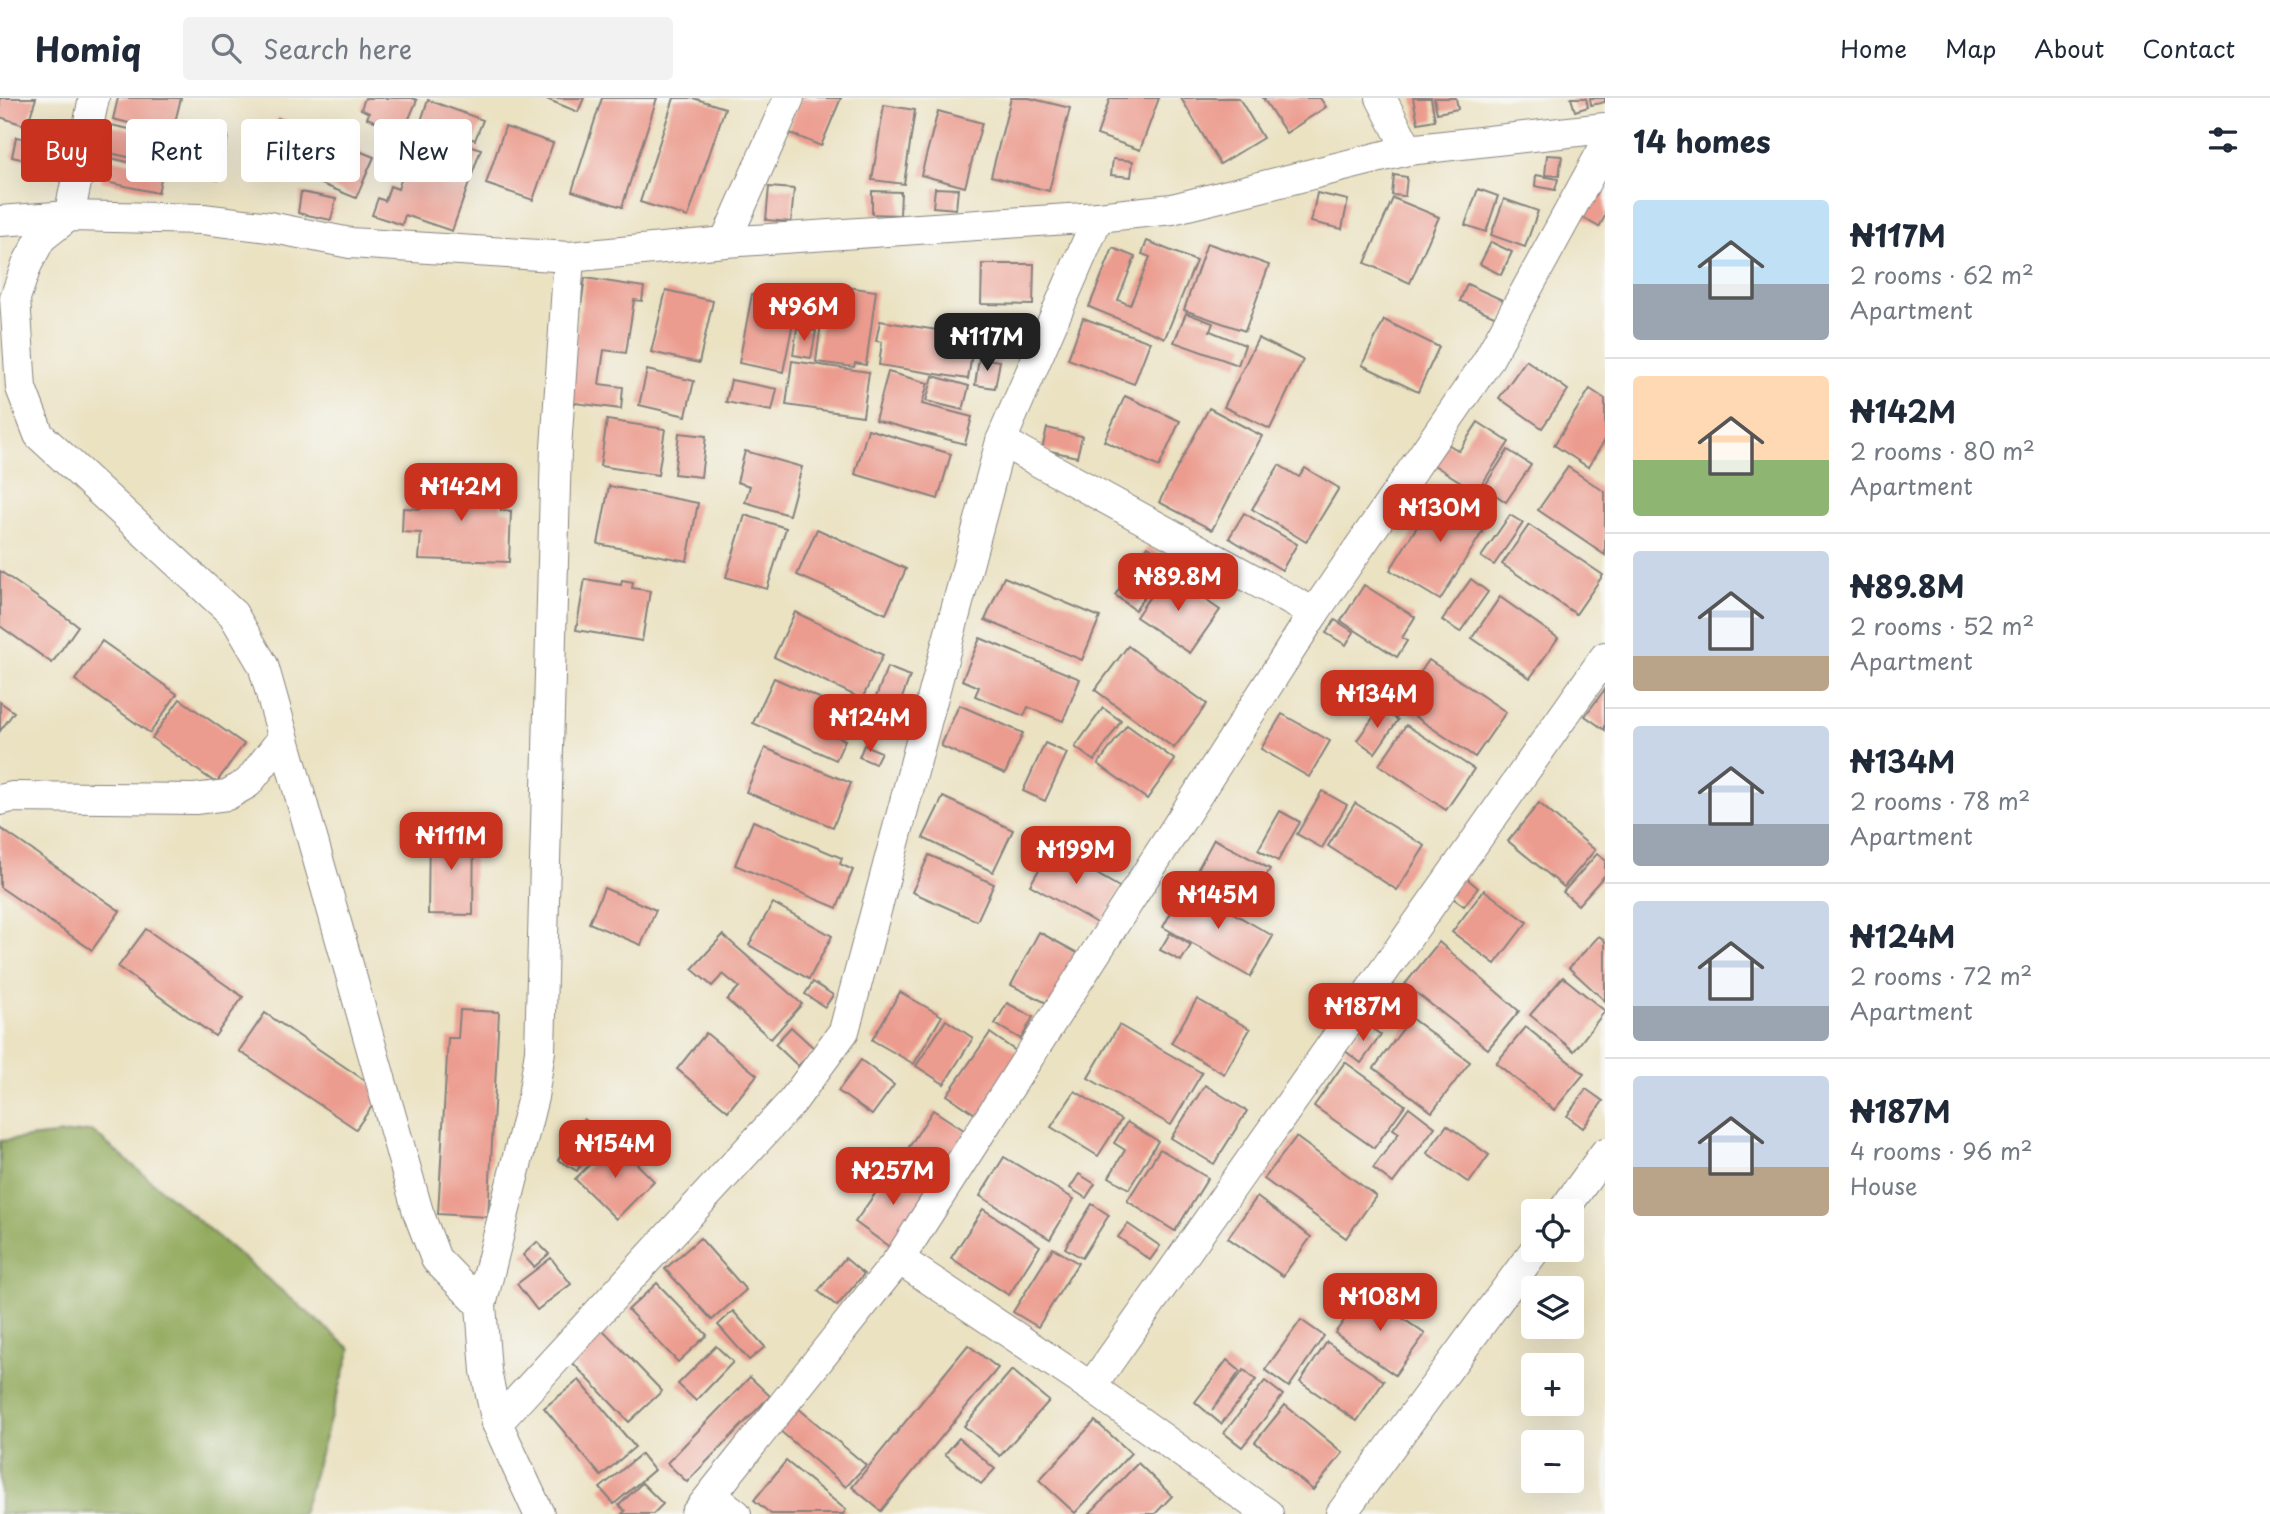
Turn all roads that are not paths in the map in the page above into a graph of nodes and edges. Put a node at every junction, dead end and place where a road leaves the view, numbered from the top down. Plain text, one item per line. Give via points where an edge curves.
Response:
1 (94, 98) edge
2 (789, 98) edge
3 (1381, 98) edge
4 (1605, 128) edge
5 (1605, 146) edge
6 (1408, 150) junction
7 (69, 216) junction
8 (1098, 217) junction
9 (0, 221) edge
10 (724, 242) junction
11 (569, 257) junction
12 (1001, 442) junction
13 (1314, 613) junction
14 (1605, 657) edge
15 (283, 738) junction
16 (0, 800) edge
17 (1605, 1153) edge
18 (1572, 1199) edge
19 (899, 1259) junction
20 (1526, 1262) edge
21 (481, 1305) junction
22 (1091, 1387) junction
23 (497, 1423) junction
24 (704, 1505) edge
25 (540, 1514) edge
26 (736, 1514) edge
27 (1268, 1514) edge
28 (1341, 1514) edge

1 - 7 street
2 - 10 street
3 - 6 street
4 - 6 street
5 - 13 street via 1487,362
6 - 8 street via 1172,209
7 - 9 street
7 - 11 street via 203,219 350,243
7 - 15 street via 41,238 15,298 21,388 38,435 233,614 263,665
8 - 10 street
8 - 12 street
10 - 11 street
11 - 21 street via 556,447 540,1051 533,1097
12 - 13 street
12 - 23 street via 844,1031 792,1102
13 - 19 street
14 - 22 street
15 - 16 street via 248,783 228,796
15 - 21 street via 418,1212 436,1259
17 - 18 street
19 - 22 street
19 - 24 street
20 - 28 street
21 - 23 street via 485,1371
22 - 27 street
23 - 25 street
24 - 26 street

